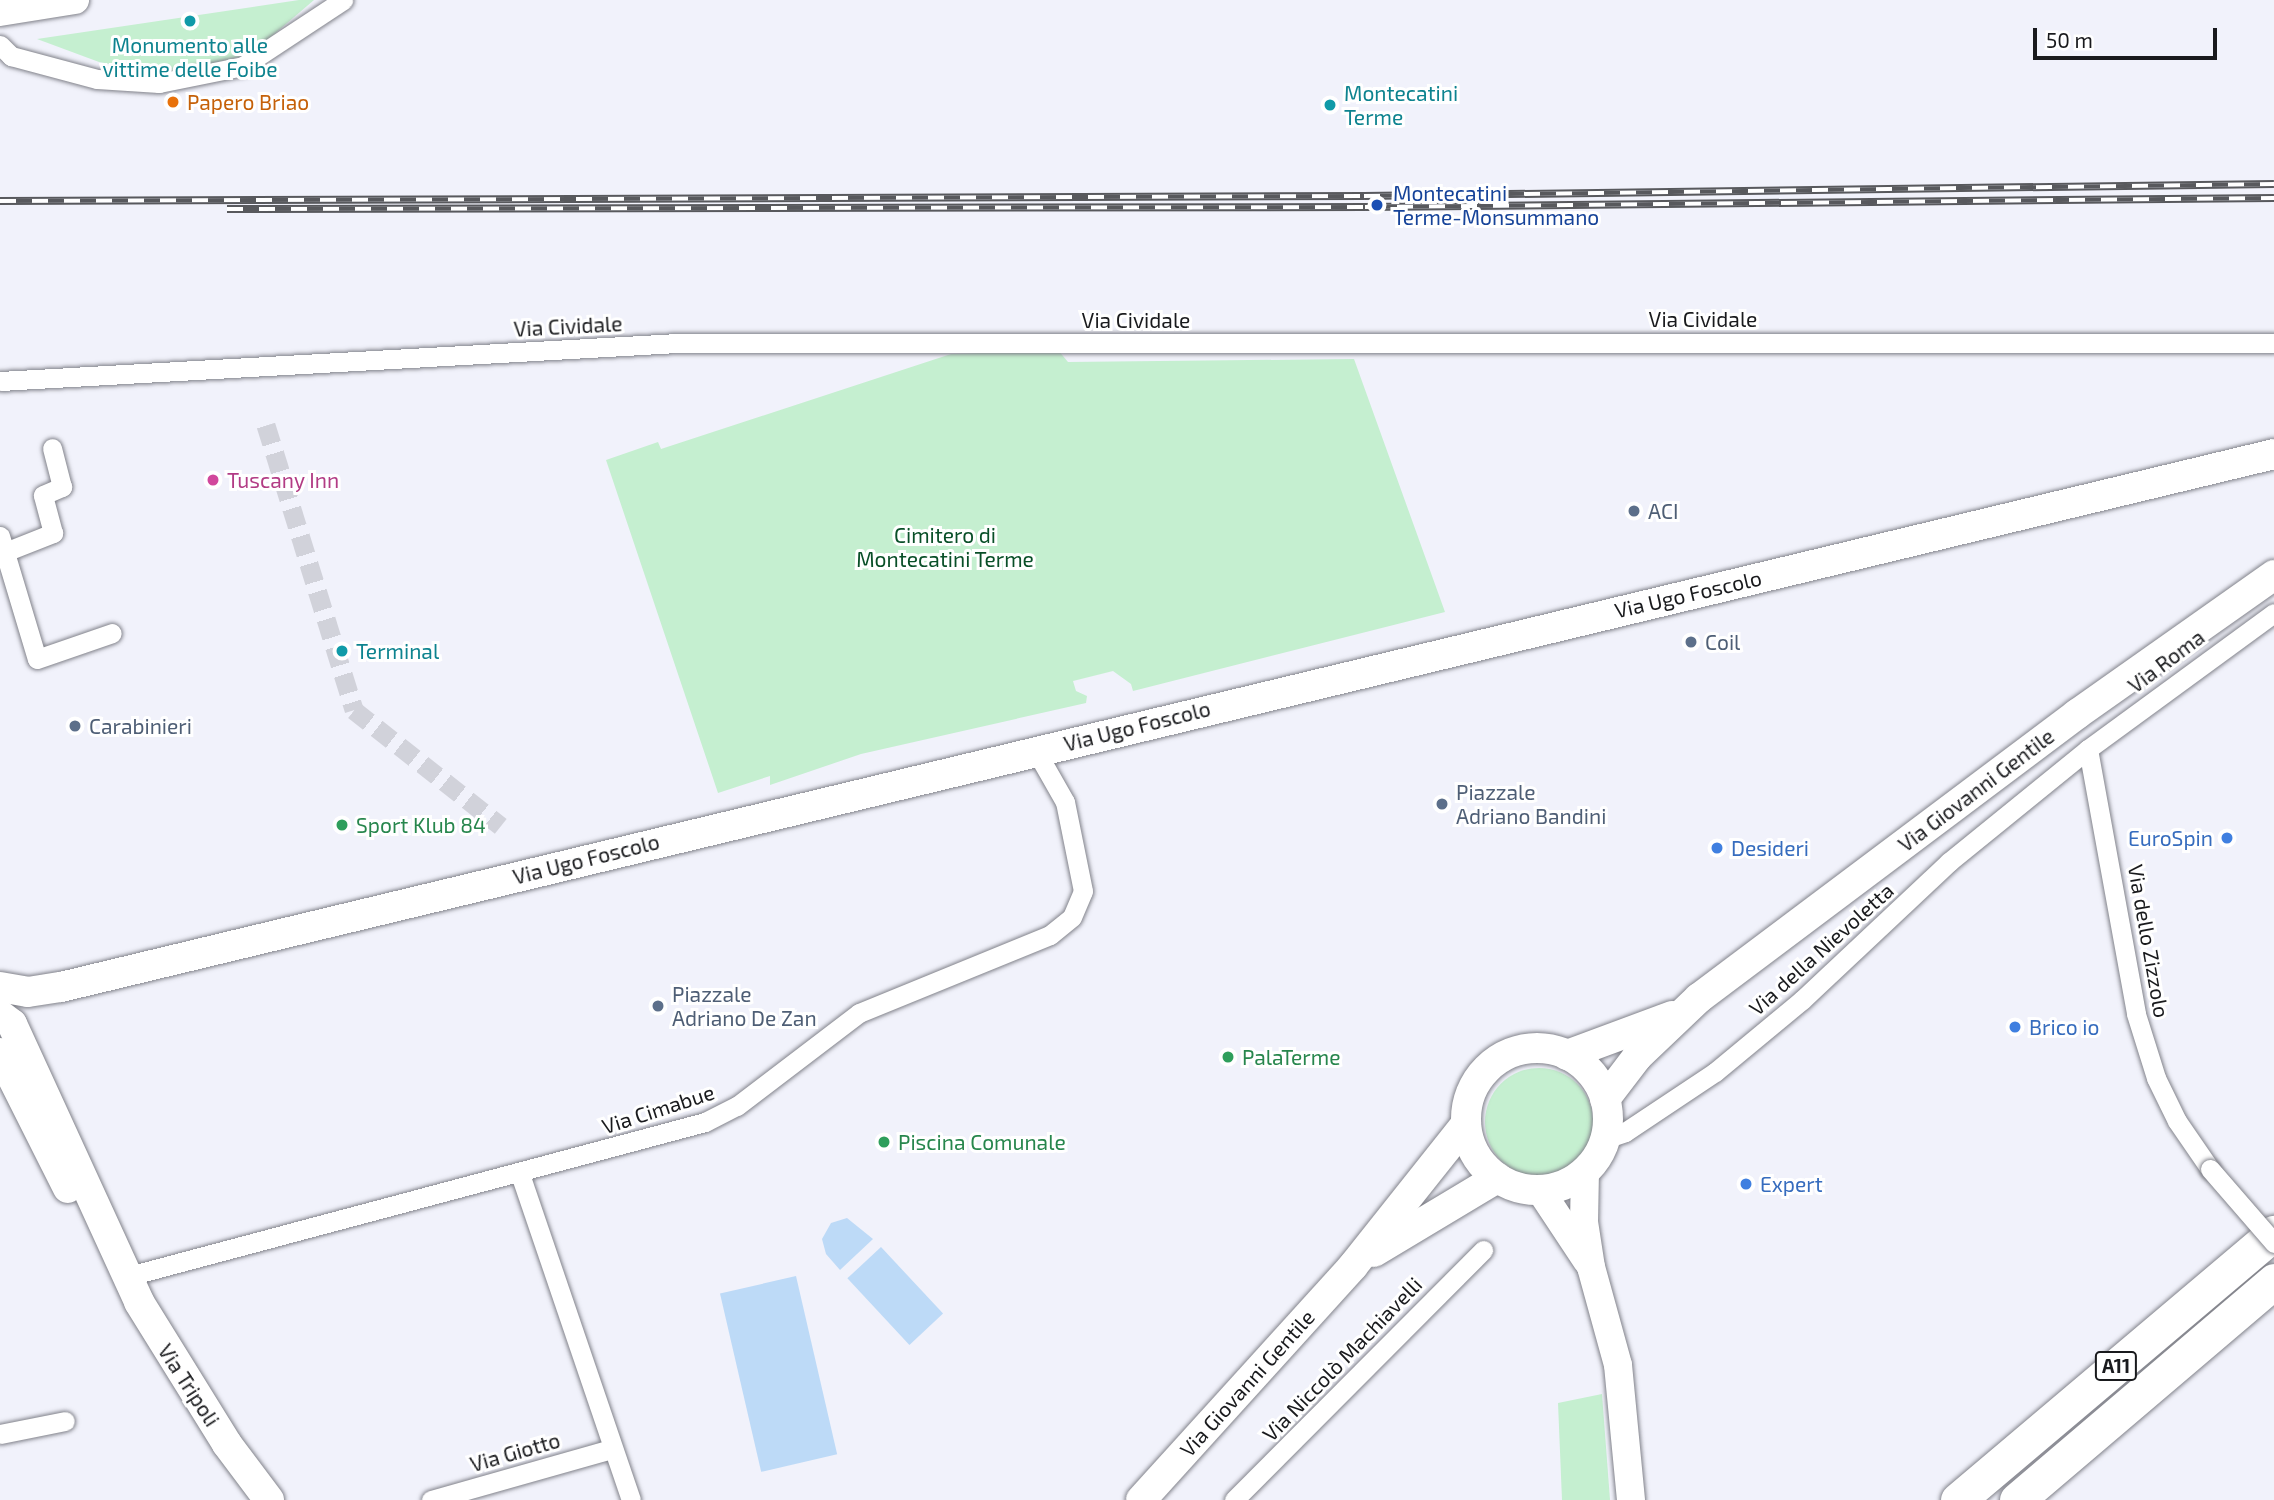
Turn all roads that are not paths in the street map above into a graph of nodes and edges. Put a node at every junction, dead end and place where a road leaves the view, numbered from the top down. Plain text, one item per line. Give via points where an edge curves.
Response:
1 (75, 0) edge
2 (343, 0) edge
3 (0, 12) edge
4 (0, 45) edge
5 (2274, 343) edge
6 (0, 381) edge
7 (52, 448) dead end
8 (2274, 454) edge
9 (2, 544) edge
10 (2274, 575) edge
11 (2274, 613) edge
12 (112, 633) dead end
13 (2088, 749) junction
14 (1036, 751) junction
15 (0, 987) edge
16 (1683, 1012) junction
17 (0, 1014) edge
18 (0, 1053) edge
19 (1567, 1055) junction
20 (1605, 1099) junction
21 (1466, 1124) junction
22 (1605, 1139) junction
23 (1585, 1171) junction
24 (520, 1174) junction
25 (1497, 1178) junction
26 (1540, 1190) junction
27 (2274, 1233) edge
28 (2274, 1243) edge
29 (1483, 1250) dead end
30 (1353, 1266) junction
31 (1591, 1267) junction
32 (122, 1270) junction
33 (2274, 1281) edge
34 (65, 1421) dead end
35 (0, 1434) edge
36 (611, 1449) junction
37 (269, 1500) edge
38 (431, 1500) edge
39 (631, 1500) edge
40 (1141, 1500) edge
41 (1234, 1500) edge
42 (1631, 1500) edge
43 (1958, 1500) edge
44 (2017, 1500) edge

1 - 3 main road
2 - 4 street via 243,66 172,81 97,79 10,57
5 - 6 street, Via Cividale via 678,343
7 - 9 street via 62,487 43,495 53,533
8 - 14 main road, Via Ugo Foscolo
9 - 12 street via 37,659
10 - 16 main road, Via Giovanni Gentile via 2077,714
11 - 13 street, Via Roma
13 - 22 street, Via della Nievoletta via 1949,862 1802,999 1715,1072 1625,1132
13 - 28 street, Via dello Zizzolo, bridge via 2136,1014 2156,1077 2177,1121 2210,1168
14 - 15 main road, Via Ugo Foscolo via 61,987 28,992
14 - 24 street, Via Cimabue via 1065,802 1081,875 1080,905 1063,926 859,1013 717,1117
16 - 19 main road
16 - 20 main road via 1637,1057
17 - 32 main road via 12,1024 108,1227
18 - 32 main road via 92,1235
19 - 20 main road via 1591,1073
19 - 21 main road via 1521,1050 1492,1065 1472,1091
20 - 22 main road
21 - 25 main road via 1476,1154
21 - 30 main road
22 - 23 main road
23 - 26 main road via 1564,1185
23 - 31 main road via 1583,1205
24 - 32 street, Via Cimabue
24 - 36 street
25 - 26 main road
25 - 30 main road
26 - 31 main road
27 - 43 highway, A11
29 - 41 street, Via Niccolò Machiavelli
30 - 40 main road, Via Giovanni Gentile
31 - 42 main road via 1618,1366
32 - 37 main road, Via Tripoli via 171,1358
33 - 44 highway, A11
34 - 35 street
36 - 38 street, Via Giotto
36 - 39 street

